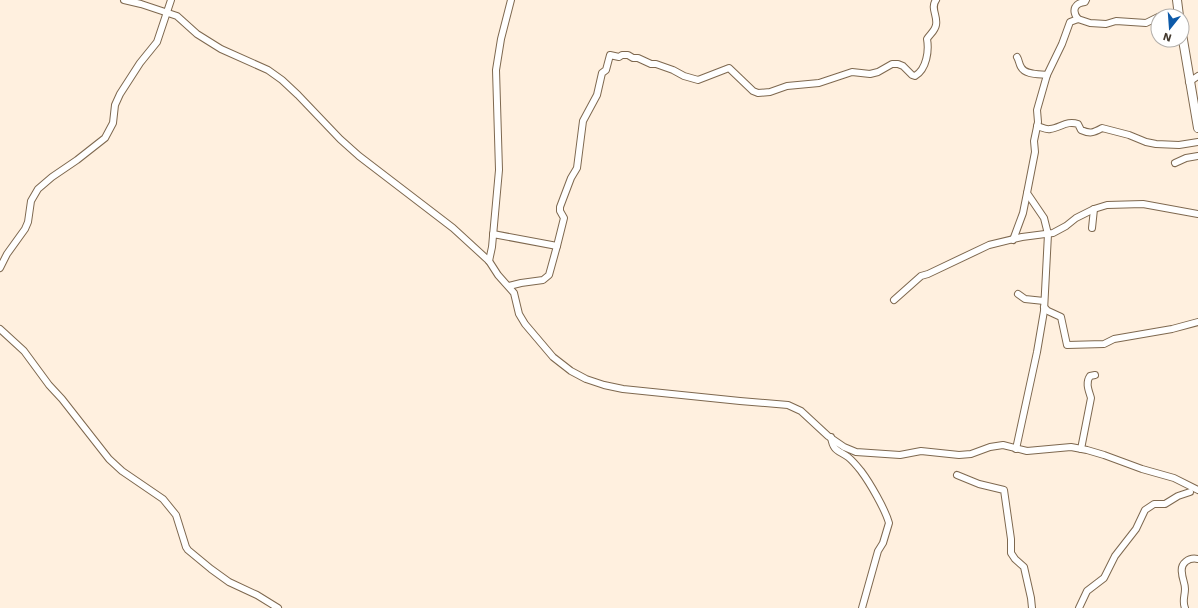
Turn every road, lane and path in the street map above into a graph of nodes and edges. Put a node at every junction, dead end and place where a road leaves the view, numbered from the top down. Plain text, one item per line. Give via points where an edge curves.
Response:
1 (124, 0) edge
2 (171, 0) edge
3 (511, 0) edge
4 (936, 0) edge
5 (1086, 0) edge
6 (166, 12) junction
7 (1078, 19) junction
8 (1150, 21) edge
9 (1184, 48) edge
10 (1017, 57) dead end
11 (1047, 75) junction
12 (1198, 76) edge
13 (1189, 82) junction
14 (1037, 126) junction
15 (1198, 128) edge
16 (1198, 142) edge
17 (1198, 156) edge
18 (1175, 163) dead end
19 (1027, 193) junction
20 (1094, 210) junction
21 (1198, 214) edge
22 (1092, 228) dead end
23 (493, 234) junction
24 (1048, 234) junction
25 (1013, 240) junction
26 (557, 246) junction
27 (489, 261) junction
28 (0, 268) edge
29 (509, 286) junction
30 (1018, 294) dead end
31 (894, 300) dead end
32 (1044, 304) junction
33 (1198, 322) edge
34 (0, 329) edge
35 (1095, 375) dead end
36 (831, 437) junction
37 (1016, 449) junction
38 (1081, 449) junction
39 (957, 475) dead end
40 (1198, 490) edge
41 (1190, 492) dead end
42 (1198, 559) edge
43 (278, 608) edge
44 (862, 608) edge
45 (1032, 608) edge
46 (1079, 608) edge
47 (1185, 608) edge

1 - 6 street
2 - 6 street
3 - 23 street via 496,70 499,170
4 - 26 street via 933,6 935,30 927,39 928,48 923,67 915,76 903,66 892,64 870,74 852,72 819,82 758,93 729,68 698,80 628,55 610,55 597,95 583,120 577,168 560,207 564,223
5 - 7 street via 1080,2 1074,10 1074,15
6 - 27 street via 177,16 197,34 221,49 268,70 282,80 359,156 452,228
6 - 28 street via 157,42 120,94 115,106 113,123 105,138 38,189 31,201 25,229
7 - 8 street via 1106,24 1116,21
7 - 11 street via 1070,22
9 - 13 main road
10 - 11 street via 1020,66 1029,73
11 - 14 street via 1037,110
12 - 13 street
13 - 15 main road
14 - 16 street via 1049,130 1063,124 1076,123 1081,130 1090,134 1102,128 1156,144
14 - 19 street
17 - 18 street
19 - 24 street via 1044,218
19 - 25 street
20 - 21 street via 1107,205 1143,204
20 - 22 street
20 - 24 street
23 - 26 street
23 - 27 street
24 - 25 street
24 - 32 street
25 - 31 street via 989,245 921,276
26 - 29 street via 549,275 543,280
27 - 29 street
29 - 36 street via 514,293 519,314 539,341 553,357 586,379 624,389 788,405 801,411
30 - 32 street via 1024,299
32 - 33 street via 1048,311 1061,317 1067,344 1104,344 1114,339
32 - 37 street via 1037,352
34 - 43 street via 24,351 109,459 163,499 176,515 188,550 229,582
35 - 38 street via 1090,376 1088,380 1091,398
36 - 37 street via 856,452 900,455 921,452 959,456 1003,445
36 - 44 street via 832,446 861,470 889,523 878,551
37 - 38 street
38 - 40 street via 1174,478
39 - 45 street via 1004,490 1011,553 1024,567
41 - 46 street via 1165,504 1154,504 1145,510 1136,529 1115,556 1104,578 1087,591
42 - 47 street via 1187,560 1182,568

